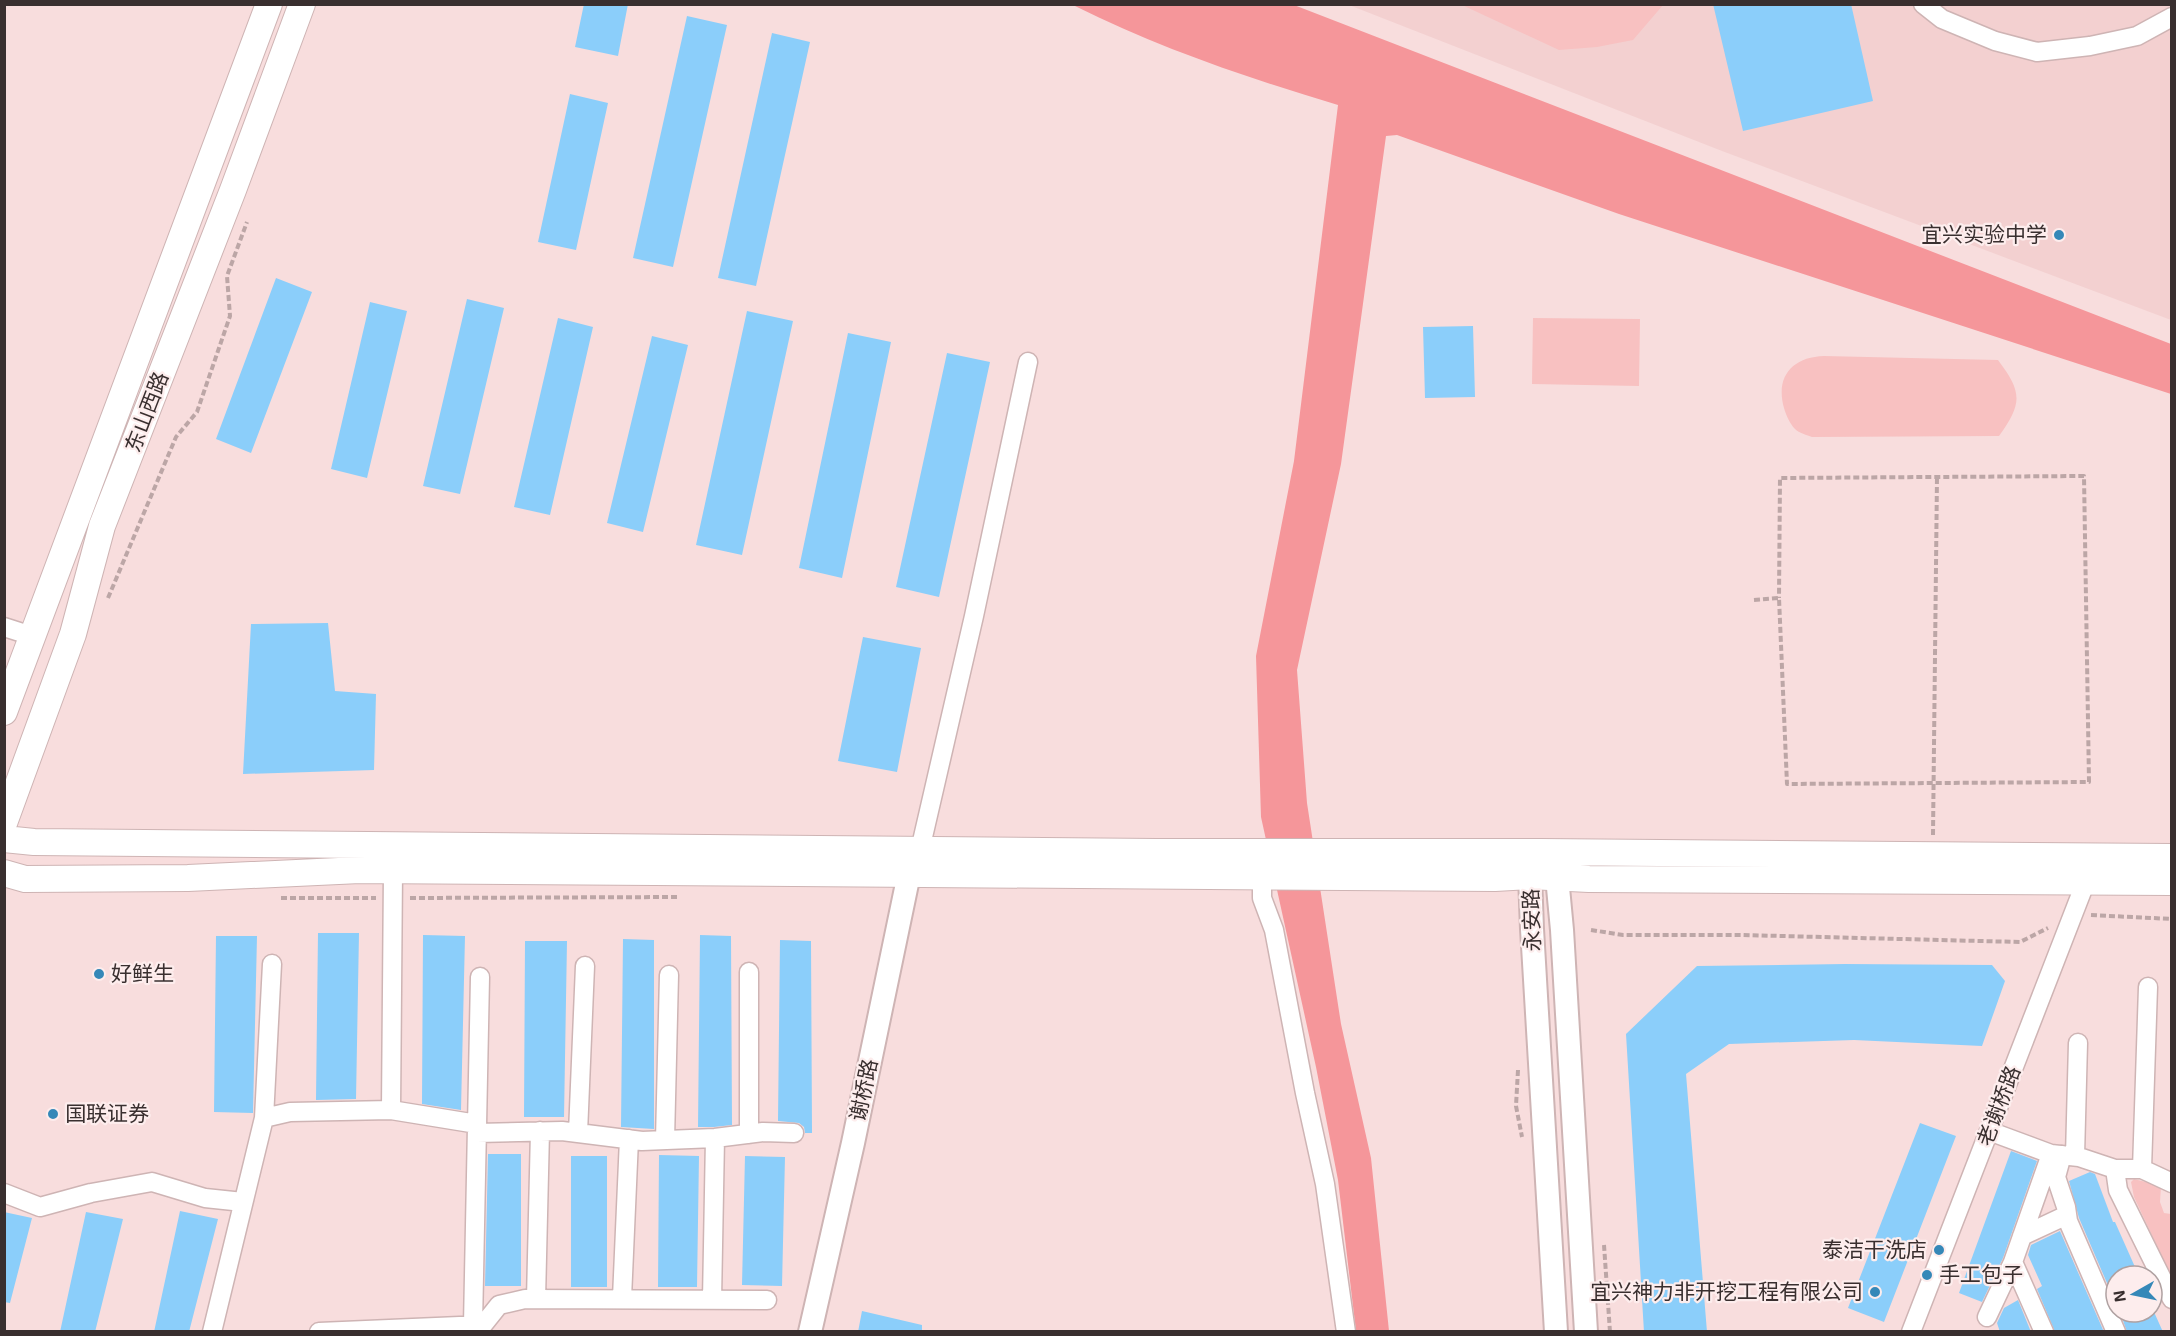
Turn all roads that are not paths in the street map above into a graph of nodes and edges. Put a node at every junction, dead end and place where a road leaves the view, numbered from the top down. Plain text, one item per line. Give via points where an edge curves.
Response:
1 (269, 4) edge
2 (302, 4) edge
3 (1923, 4) edge
4 (2172, 17) edge
5 (1028, 362) dead end
6 (4, 627) edge
7 (32, 636) junction
8 (4, 712) edge
9 (4, 823) edge
10 (4, 839) edge
11 (920, 850) junction
12 (1541, 852) junction
13 (2172, 857) edge
14 (1325, 865) junction
15 (393, 871) junction
16 (4, 873) edge
17 (909, 874) junction
18 (1530, 876) junction
19 (1262, 877) junction
20 (1557, 877) junction
21 (2086, 881) junction
22 (2172, 882) edge
23 (272, 964) dead end
24 (585, 966) dead end
25 (749, 972) dead end
26 (669, 975) dead end
27 (480, 977) dead end
28 (2148, 987) dead end
29 (2078, 1043) dead end
30 (391, 1110) junction
31 (264, 1118) junction
32 (477, 1128) junction
33 (540, 1131) junction
34 (1989, 1131) junction
35 (578, 1132) junction
36 (794, 1133) dead end
37 (749, 1134) junction
38 (715, 1138) junction
39 (629, 1139) junction
40 (664, 1140) junction
41 (2059, 1160) junction
42 (2115, 1169) junction
43 (2142, 1169) junction
44 (2172, 1183) edge
45 (4, 1193) edge
46 (243, 1202) junction
47 (2067, 1215) junction
48 (2022, 1236) junction
49 (2013, 1262) junction
50 (536, 1299) junction
51 (622, 1299) junction
52 (2172, 1299) edge
53 (712, 1300) junction
54 (767, 1300) dead end
55 (1987, 1317) dead end
56 (474, 1325) junction
57 (212, 1332) edge
58 (319, 1332) edge
59 (810, 1332) edge
60 (1346, 1332) edge
61 (1556, 1332) edge
62 (1586, 1332) edge
63 (1911, 1332) edge
64 (2044, 1332) edge
65 (2116, 1332) edge

1 - 7 main road, 东山西路
2 - 9 main road, 东山西路 via 102,526 73,634
3 - 4 street via 1942,19 1995,41 2037,52 2137,36
5 - 11 street
6 - 7 street
7 - 8 main road, 东山西路
10 - 11 main road
11 - 14 main road via 1260,852
11 - 17 street, 谢桥路
12 - 13 main road
12 - 14 main road
12 - 18 street, 永安路
12 - 20 street, 永安路
14 - 18 main road via 1495,878
14 - 19 main road
15 - 16 main road via 25,879
15 - 17 main road
15 - 30 street
17 - 19 main road
17 - 59 street, 谢桥路
18 - 20 main road
18 - 61 street, 永安路
19 - 60 street via 1262,898 1274,930 1325,1184
20 - 21 main road
20 - 62 street, 永安路
21 - 22 main road
21 - 34 street, 老谢桥路
23 - 31 street
24 - 35 street
25 - 37 street
26 - 40 street
27 - 32 street
28 - 43 street
29 - 41 street
30 - 31 street via 290,1112
30 - 32 street
31 - 46 street
32 - 33 street
32 - 56 street
33 - 35 street
33 - 50 street
34 - 41 street
34 - 63 street, 老谢桥路
35 - 39 street
36 - 37 street
37 - 38 street
38 - 40 street
38 - 53 street
39 - 40 street
39 - 51 street
41 - 42 street
41 - 47 street via 2056,1177
41 - 48 street
42 - 43 street
42 - 52 street via 2118,1190
43 - 44 street
45 - 46 street via 40,1207 152,1182 205,1198
46 - 57 street
47 - 48 street
47 - 65 street
48 - 49 street
49 - 55 street
49 - 64 street
50 - 51 street
50 - 56 street via 499,1305 483,1325
51 - 53 street
53 - 54 street
56 - 58 street

